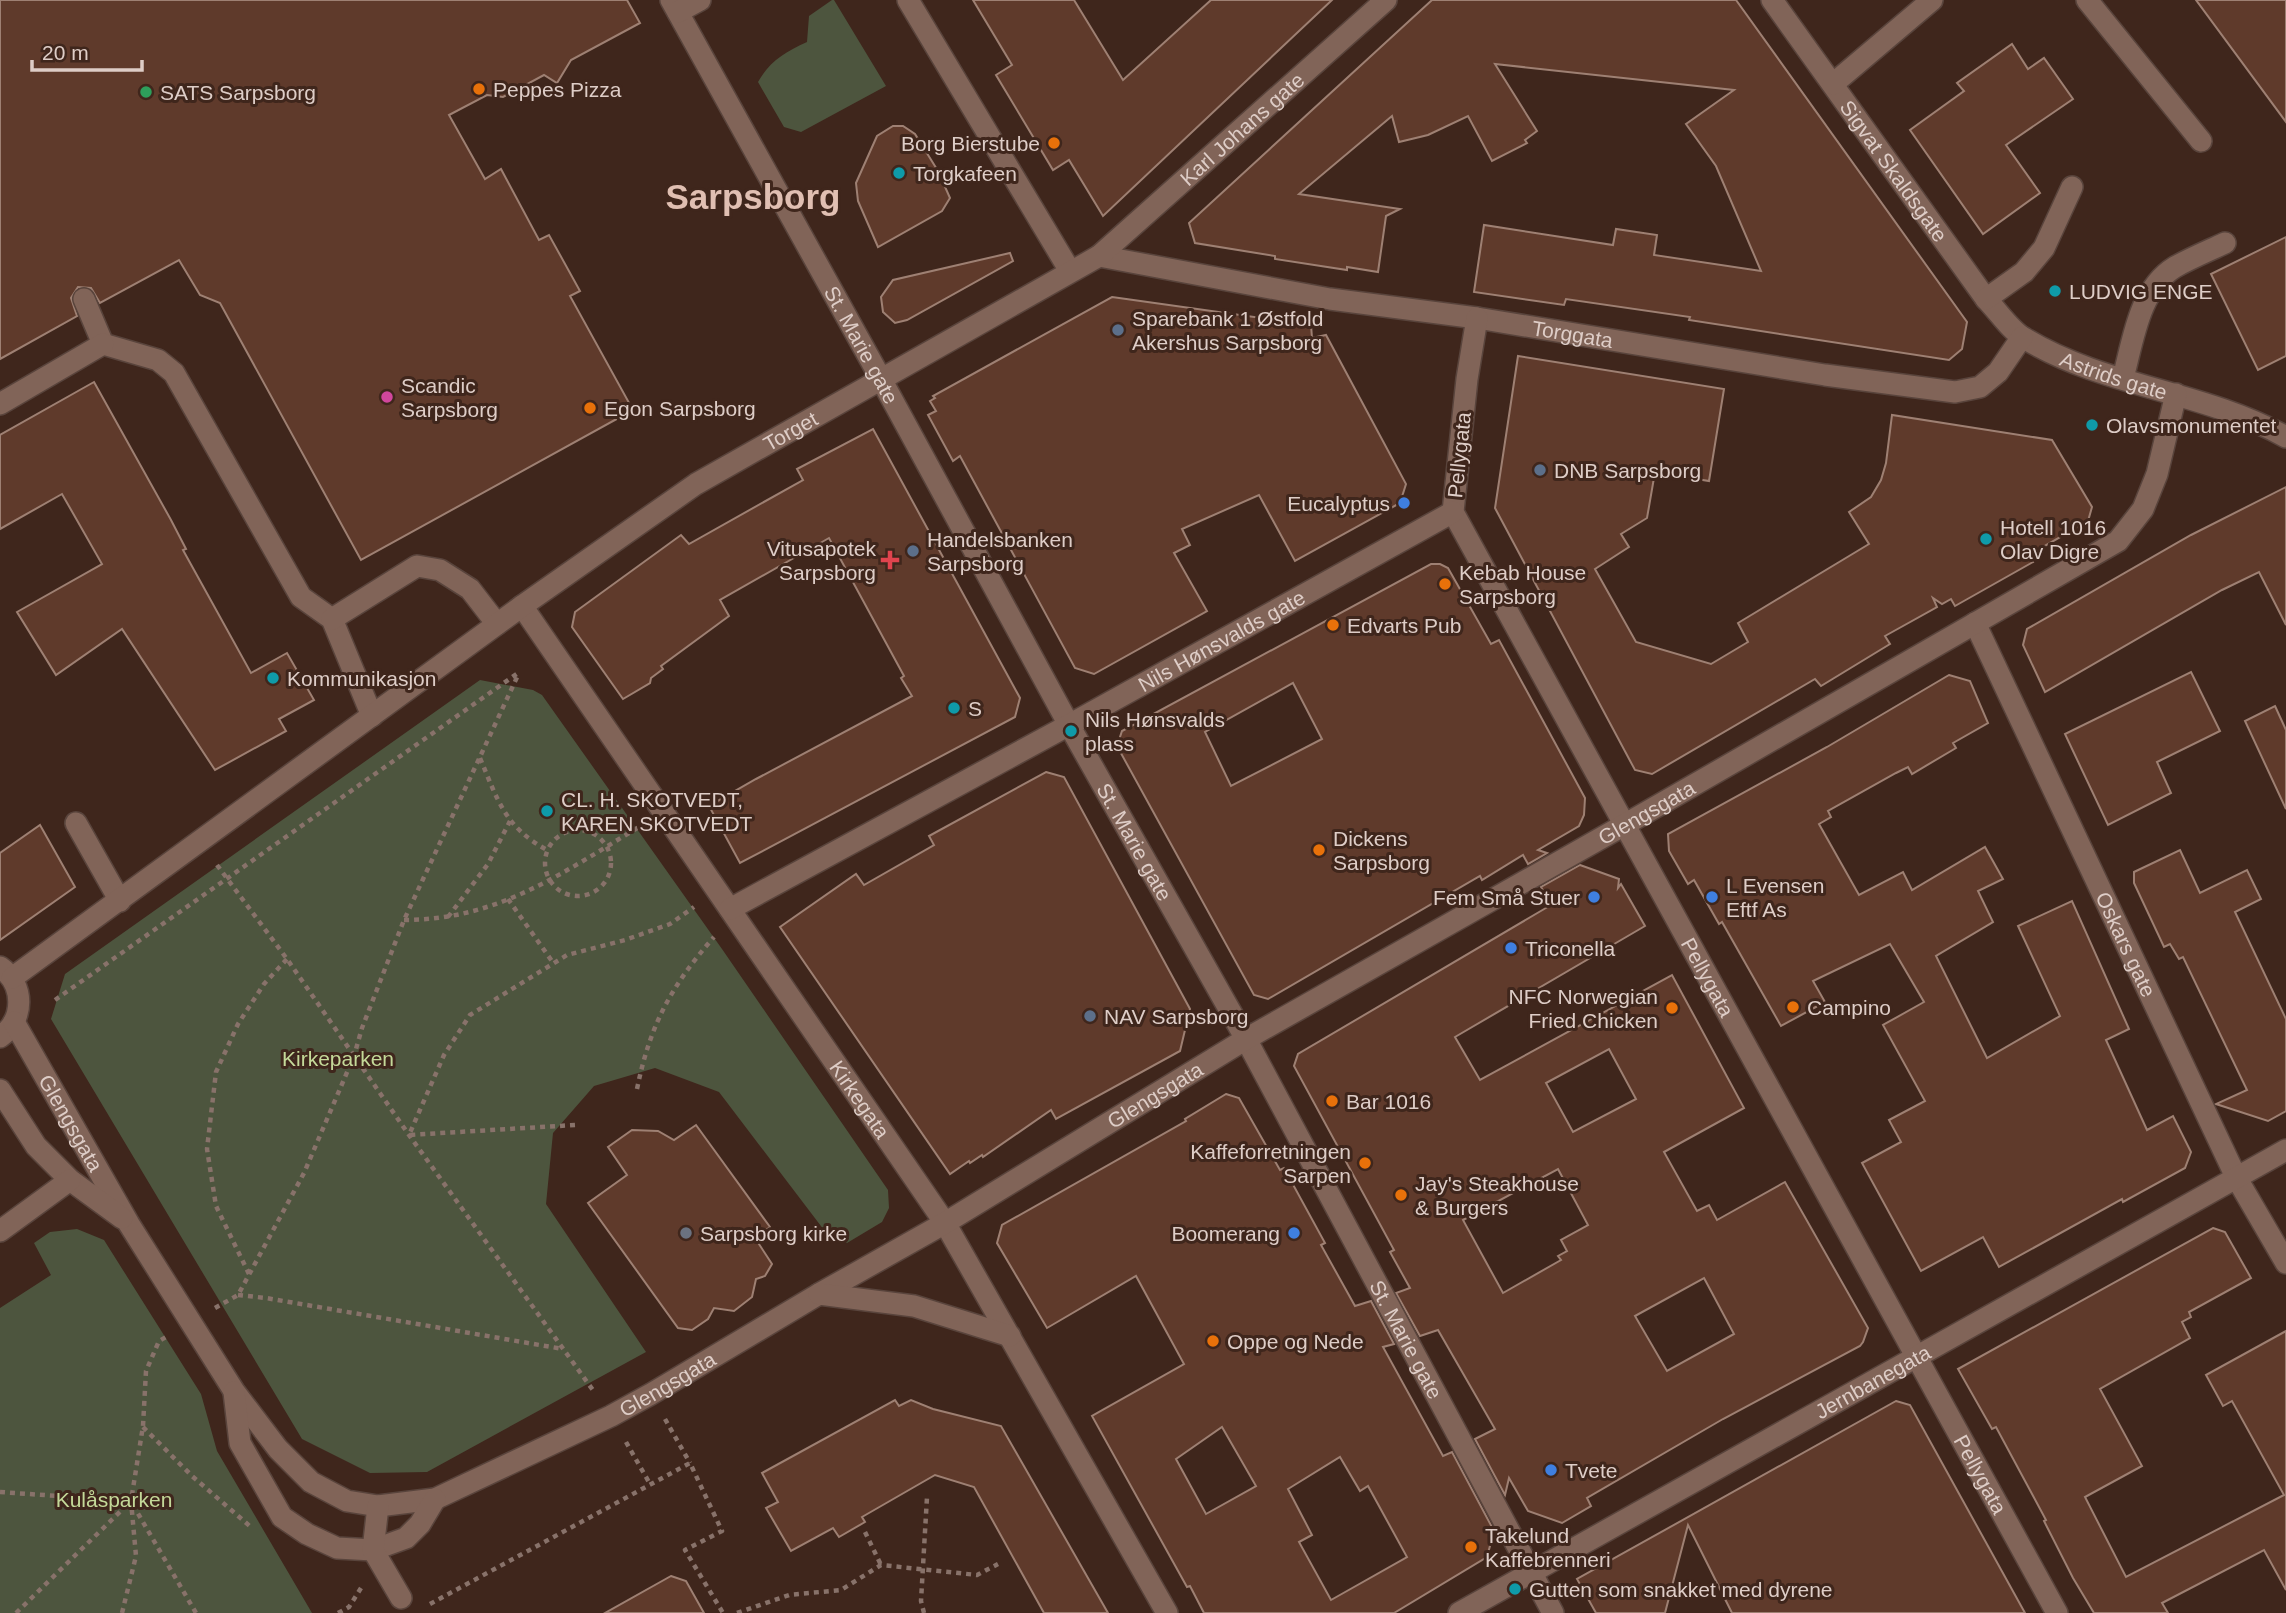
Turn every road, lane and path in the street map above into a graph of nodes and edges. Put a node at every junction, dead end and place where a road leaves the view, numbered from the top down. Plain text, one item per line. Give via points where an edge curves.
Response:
1 (700, 0) edge
2 (908, 0) edge
3 (1385, 0) edge
4 (1772, 0) edge
5 (1932, 0) edge
6 (2087, 0) edge
7 (674, 6) edge
8 (1833, 84) junction
9 (2201, 141) dead end
10 (2073, 187) dead end
11 (2225, 243) dead end
12 (1099, 256) junction
13 (1070, 271) junction
14 (84, 299) dead end
15 (1986, 299) junction
16 (1477, 318) junction
17 (2022, 337) junction
18 (103, 344) junction
19 (2123, 378) junction
20 (881, 379) junction
21 (2176, 394) junction
22 (0, 404) edge
23 (2286, 436) edge
24 (1453, 512) junction
25 (522, 606) junction
26 (332, 619) junction
27 (1975, 623) junction
28 (497, 624) junction
29 (372, 716) junction
30 (1069, 725) junction
31 (480, 757) junction
32 (510, 821) junction
33 (76, 822) dead end
34 (1626, 824) junction
35 (640, 827) dead end
36 (199, 842) junction
37 (607, 846) junction
38 (547, 850) junction
39 (226, 877) junction
40 (550, 881) junction
41 (508, 899) junction
42 (120, 901) junction
43 (695, 906) dead end
44 (730, 909) junction
45 (448, 917) junction
46 (404, 920) junction
47 (716, 934) dead end
48 (287, 959) junction
49 (554, 964) junction
50 (6, 972) edge
51 (55, 1000) dead end
52 (7, 1029) edge
53 (1246, 1039) junction
54 (354, 1056) junction
55 (637, 1089) dead end
56 (0, 1090) edge
57 (575, 1125) dead end
58 (409, 1135) junction
59 (2286, 1150) edge
60 (2236, 1177) junction
61 (71, 1180) junction
62 (945, 1223) junction
63 (129, 1224) junction
64 (0, 1231) edge
65 (2286, 1263) edge
66 (249, 1273) junction
67 (819, 1294) junction
68 (237, 1295) junction
69 (215, 1308) dead end
70 (169, 1335) dead end
71 (1010, 1336) junction
72 (563, 1349) junction
73 (1917, 1355) junction
74 (234, 1391) junction
75 (597, 1396) dead end
76 (665, 1419) dead end
77 (143, 1426) junction
78 (626, 1442) dead end
79 (690, 1463) junction
80 (650, 1484) junction
81 (0, 1492) edge
82 (927, 1497) dead end
83 (435, 1499) junction
84 (131, 1501) junction
85 (378, 1506) junction
86 (865, 1532) dead end
87 (262, 1537) dead end
88 (373, 1550) junction
89 (998, 1564) dead end
90 (881, 1566) junction
91 (922, 1571) junction
92 (1530, 1572) junction
93 (363, 1582) dead end
94 (401, 1598) dead end
95 (426, 1606) dead end
96 (16, 1613) edge
97 (122, 1613) edge
98 (196, 1613) edge
99 (338, 1613) edge
100 (723, 1613) edge
101 (737, 1613) edge
102 (924, 1613) edge
103 (1167, 1613) edge
104 (1459, 1613) edge
105 (1553, 1613) edge
106 (2057, 1613) edge

1 - 7 street
2 - 13 street
3 - 12 street, Karl Johans gate
4 - 8 street, Sigvat Skaldsgate
5 - 8 street
6 - 9 street
7 - 20 street, St. Marie gate
8 - 15 street, Sigvat Skaldsgate
10 - 15 street via 2044,248 2024,272
11 - 19 street via 2173,268 2154,288 2140,316
12 - 13 street, Torget
12 - 16 street, Torggata via 1330,299
13 - 20 street, Torget
14 - 18 street
15 - 17 street, Sigvat Skaldsgate
16 - 17 street, Torggata via 1955,393 1980,387 1998,372
16 - 24 street, Pellygata
17 - 19 street, Astrids gate via 2089,369
18 - 22 street
18 - 26 street via 158,360 174,373 301,597
19 - 21 street, Astrids gate
20 - 25 street, Torget via 696,484
20 - 30 street, St. Marie gate
21 - 23 street, Astrids gate
21 - 27 street, Glengsgata via 2157,474 2143,509 2118,541
24 - 30 street, Nils Hønsvalds gate
24 - 34 street, Pellygata
25 - 28 street, Torget
25 - 44 street, Kirkegata
26 - 28 street via 417,566 440,570 470,589
26 - 29 street
27 - 34 street, Glengsgata
27 - 60 street, Oskars gate
28 - 29 street, Torget
29 - 36 street, Torget
30 - 44 street, Nils Hønsvalds gate
30 - 53 street, St. Marie gate
31 - 32 path
31 - 39 path via 519,673
31 - 46 path
32 - 38 path via 527,839
32 - 45 path via 488,864
33 - 42 street
34 - 53 street, Glengsgata
34 - 73 street, Pellygata
35 - 37 path
36 - 39 path
36 - 42 street, Torget
37 - 38 path via 591,832 570,830 552,841
37 - 40 path
37 - 40 path via 611,869 600,888 579,896
38 - 40 path
39 - 48 path
39 - 51 path
40 - 41 path
41 - 45 path
41 - 49 path
42 - 50 street, Torget
43 - 49 path via 670,925 567,955
44 - 62 street, Kirkegata
45 - 46 path
46 - 54 path
47 - 55 path via 663,1006 644,1054
48 - 54 path
48 - 66 path via 238,1024 216,1072 207,1149 215,1206
49 - 58 path via 470,1015 444,1055
50 - 52 street via 18,988 19,1000 19,1011
52 - 63 street, Glengsgata
53 - 62 street, Glengsgata
53 - 92 street, St. Marie gate
54 - 58 path
54 - 66 path via 304,1173
56 - 61 street, Glengsgata via 36,1146
57 - 58 path
58 - 72 path
59 - 60 street, Jernbanegata
60 - 65 street, Oskars gate
60 - 73 street, Jernbanegata
61 - 63 street, Glengsgata
61 - 64 street
62 - 67 street, Glengsgata
62 - 71 street, Kirkegata
63 - 74 street, Glengsgata
66 - 68 path
67 - 71 street via 914,1306
67 - 83 street, Glengsgata via 611,1416
68 - 69 path
68 - 72 path
70 - 77 path via 159,1341 145,1371
71 - 103 street, Kirkegata
72 - 75 path
73 - 92 street, Jernbanegata
73 - 106 street, Pellygata
74 - 85 street, Glengsgata via 278,1449 311,1482 347,1501
74 - 88 street via 240,1443 282,1517 337,1548
76 - 79 path
77 - 84 path
77 - 87 path
78 - 80 path
79 - 80 path
79 - 100 path via 722,1531 685,1550
80 - 95 path
81 - 84 path
82 - 91 path
83 - 85 street, Glengsgata
83 - 88 street via 406,1538
84 - 96 path
84 - 97 path via 136,1556
84 - 98 path
85 - 88 street
86 - 90 path
88 - 94 street
89 - 91 path via 977,1575
90 - 91 path
90 - 101 path via 841,1590 789,1595
91 - 102 path
92 - 104 street, Jernbanegata
92 - 105 street, St. Marie gate
93 - 99 path via 349,1607

